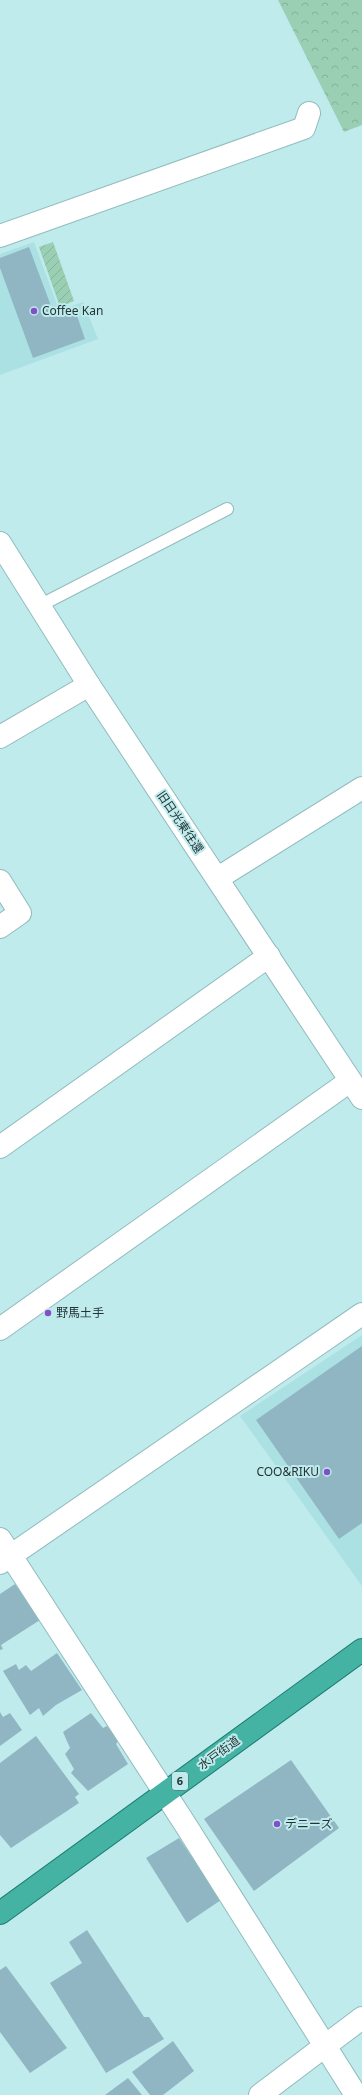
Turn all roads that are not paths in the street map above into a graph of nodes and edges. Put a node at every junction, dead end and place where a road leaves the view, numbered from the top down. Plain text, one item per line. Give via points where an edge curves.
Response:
1 (309, 112) dead end
2 (0, 236) edge
3 (227, 509) dead end
4 (0, 544) edge
5 (39, 606) junction
6 (89, 685) junction
7 (0, 737) edge
8 (362, 788) edge
9 (218, 878) junction
10 (0, 881) edge
11 (0, 927) edge
12 (269, 956) junction
13 (356, 1090) edge
14 (0, 1147) edge
15 (362, 1314) edge
16 (0, 1329) edge
17 (4, 1552) edge
18 (362, 1650) edge
19 (164, 1792) junction
20 (0, 1913) edge
21 (362, 2018) edge
22 (325, 2046) junction
23 (260, 2095) edge
24 (356, 2095) edge

1 - 2 street via 304,128
3 - 5 lane
4 - 5 street, 旧日光東往還
5 - 6 street, 旧日光東往還
6 - 7 street
6 - 9 street, 旧日光東往還
8 - 9 street
9 - 12 street, 旧日光東往還
10 - 11 street via 20,913
12 - 13 street, 旧日光東往還
12 - 14 street
13 - 16 street
15 - 17 street
17 - 19 street
18 - 19 highway, 水戸街道 / 6
19 - 20 highway, 水戸街道 / 6
19 - 22 street
21 - 22 street
22 - 23 street
22 - 24 street

